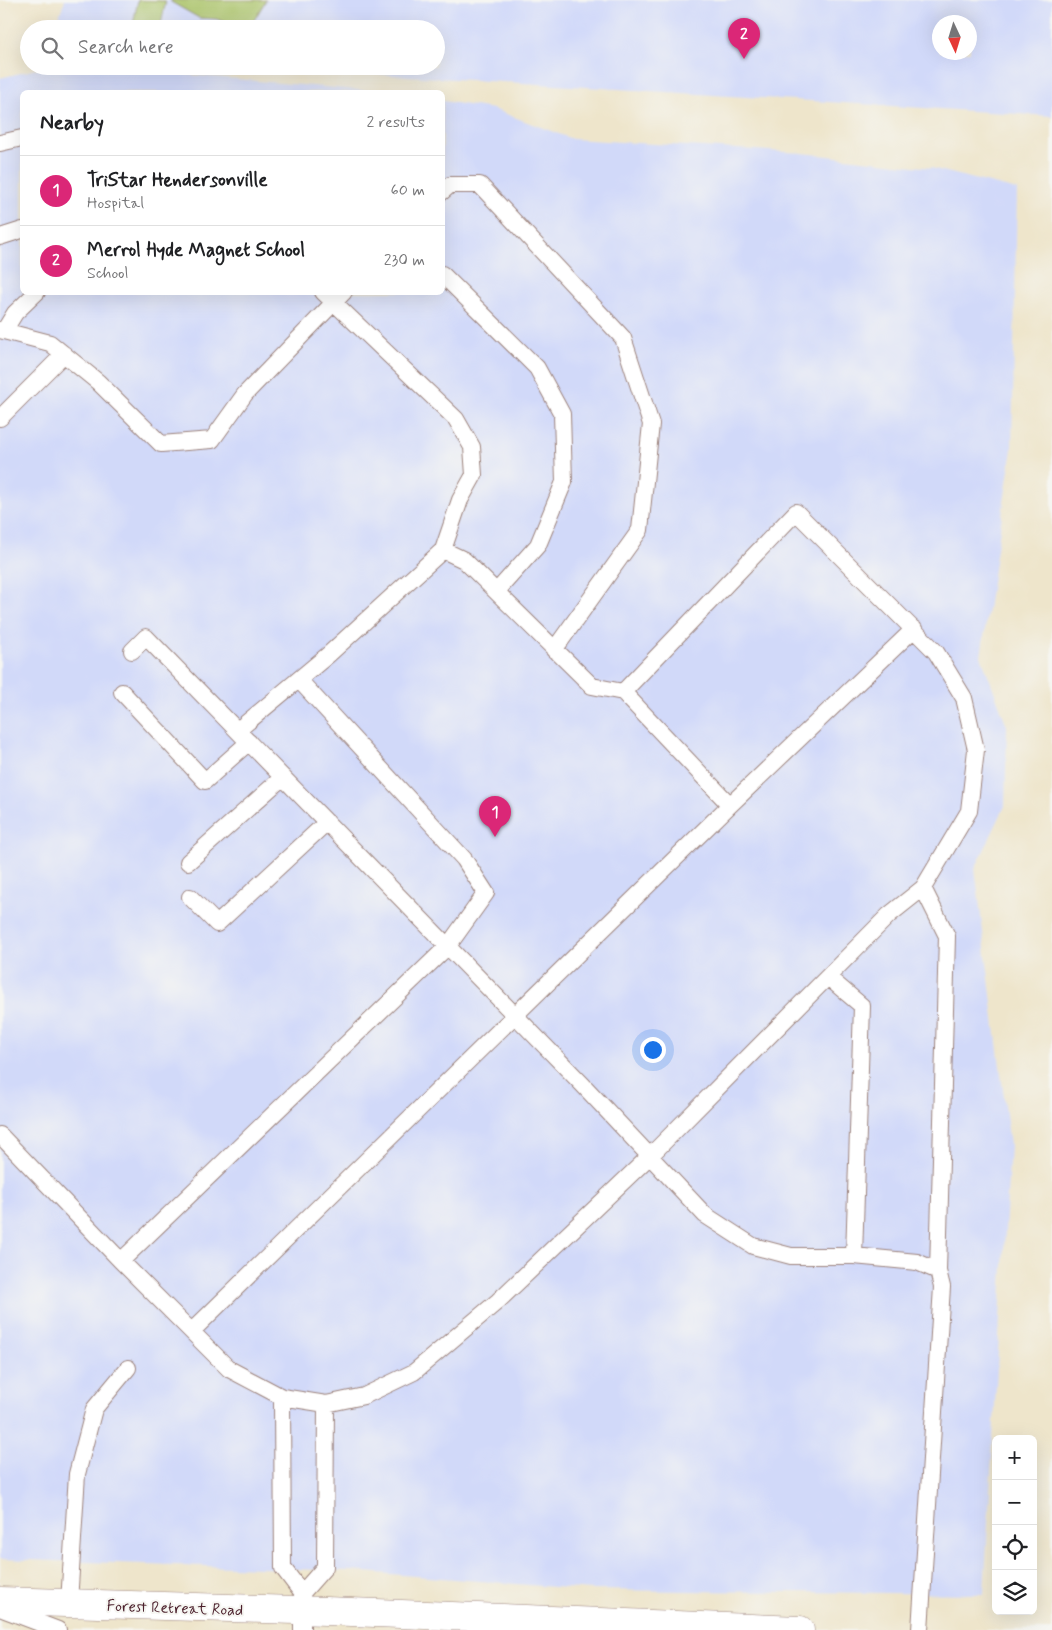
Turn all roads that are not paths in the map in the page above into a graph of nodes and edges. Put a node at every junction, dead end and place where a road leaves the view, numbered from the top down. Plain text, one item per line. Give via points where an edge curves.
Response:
1 (20, 138) edge
2 (0, 143) edge
3 (445, 189) edge
4 (20, 231) edge
5 (0, 237) edge
6 (445, 277) edge
7 (34, 295) edge
8 (334, 296) edge
9 (2, 331) edge
10 (64, 354) junction
11 (0, 418) edge
12 (443, 550) junction
13 (497, 591) junction
14 (914, 629) junction
15 (554, 650) junction
16 (132, 651) dead end
17 (299, 680) junction
18 (122, 692) dead end
19 (623, 692) junction
20 (244, 736) junction
21 (283, 777) junction
22 (730, 804) junction
23 (327, 822) junction
24 (188, 862) dead end
25 (923, 888) junction
26 (190, 897) dead end
27 (448, 946) junction
28 (829, 978) junction
29 (514, 1015) junction
30 (0, 1135) edge
31 (651, 1155) junction
32 (854, 1256) junction
33 (120, 1261) junction
34 (938, 1271) junction
35 (192, 1331) junction
36 (128, 1368) dead end
37 (282, 1397) junction
38 (326, 1404) junction
39 (0, 1601) edge
40 (70, 1603) junction
41 (0, 1608) edge
42 (302, 1611) edge
43 (600, 1626) edge
44 (715, 1628) edge
45 (58, 1630) edge
46 (800, 1630) edge
47 (920, 1630) edge

1 - 2 lane
3 - 15 lane via 450,185 480,185 623,338 651,424 640,530
4 - 5 lane
6 - 13 lane via 537,368 562,414 564,482 538,545
7 - 9 lane
8 - 10 lane via 245,394 212,440 161,444 98,382
8 - 12 lane via 456,419 472,447 474,475 460,500
9 - 10 lane via 50,343
10 - 11 lane
12 - 13 lane via 464,560
12 - 17 lane
13 - 15 lane
14 - 19 lane via 796,512
14 - 22 lane
14 - 25 lane via 936,652 964,698 976,750 969,811
15 - 19 lane via 592,686
16 - 20 lane via 146,637
17 - 20 lane
17 - 27 lane via 464,859 486,893
18 - 20 lane via 205,781
19 - 22 lane
20 - 21 lane
21 - 23 lane
21 - 24 lane
22 - 29 lane
23 - 26 lane via 217,924
23 - 27 lane
25 - 28 lane via 889,915
25 - 34 lane via 948,936
27 - 29 lane
27 - 33 lane
28 - 31 lane
28 - 32 lane via 862,1006
29 - 31 lane
29 - 35 lane
30 - 33 lane
31 - 32 lane via 705,1215 753,1246 791,1256
31 - 38 lane via 498,1301 414,1372 364,1396
32 - 34 lane via 917,1262
33 - 35 lane
34 - 47 lane via 942,1287
35 - 37 lane via 229,1369
36 - 40 lane via 94,1410 77,1474
37 - 38 lane
37 - 42 lane via 283,1568
38 - 42 lane via 325,1567
39 - 40 street, Forest Retreat Road
40 - 42 street, Forest Retreat Road
41 - 45 lane
42 - 43 street, Forest Retreat Road
43 - 44 street, Forest Retreat Road
44 - 46 street, Forest Retreat Road

